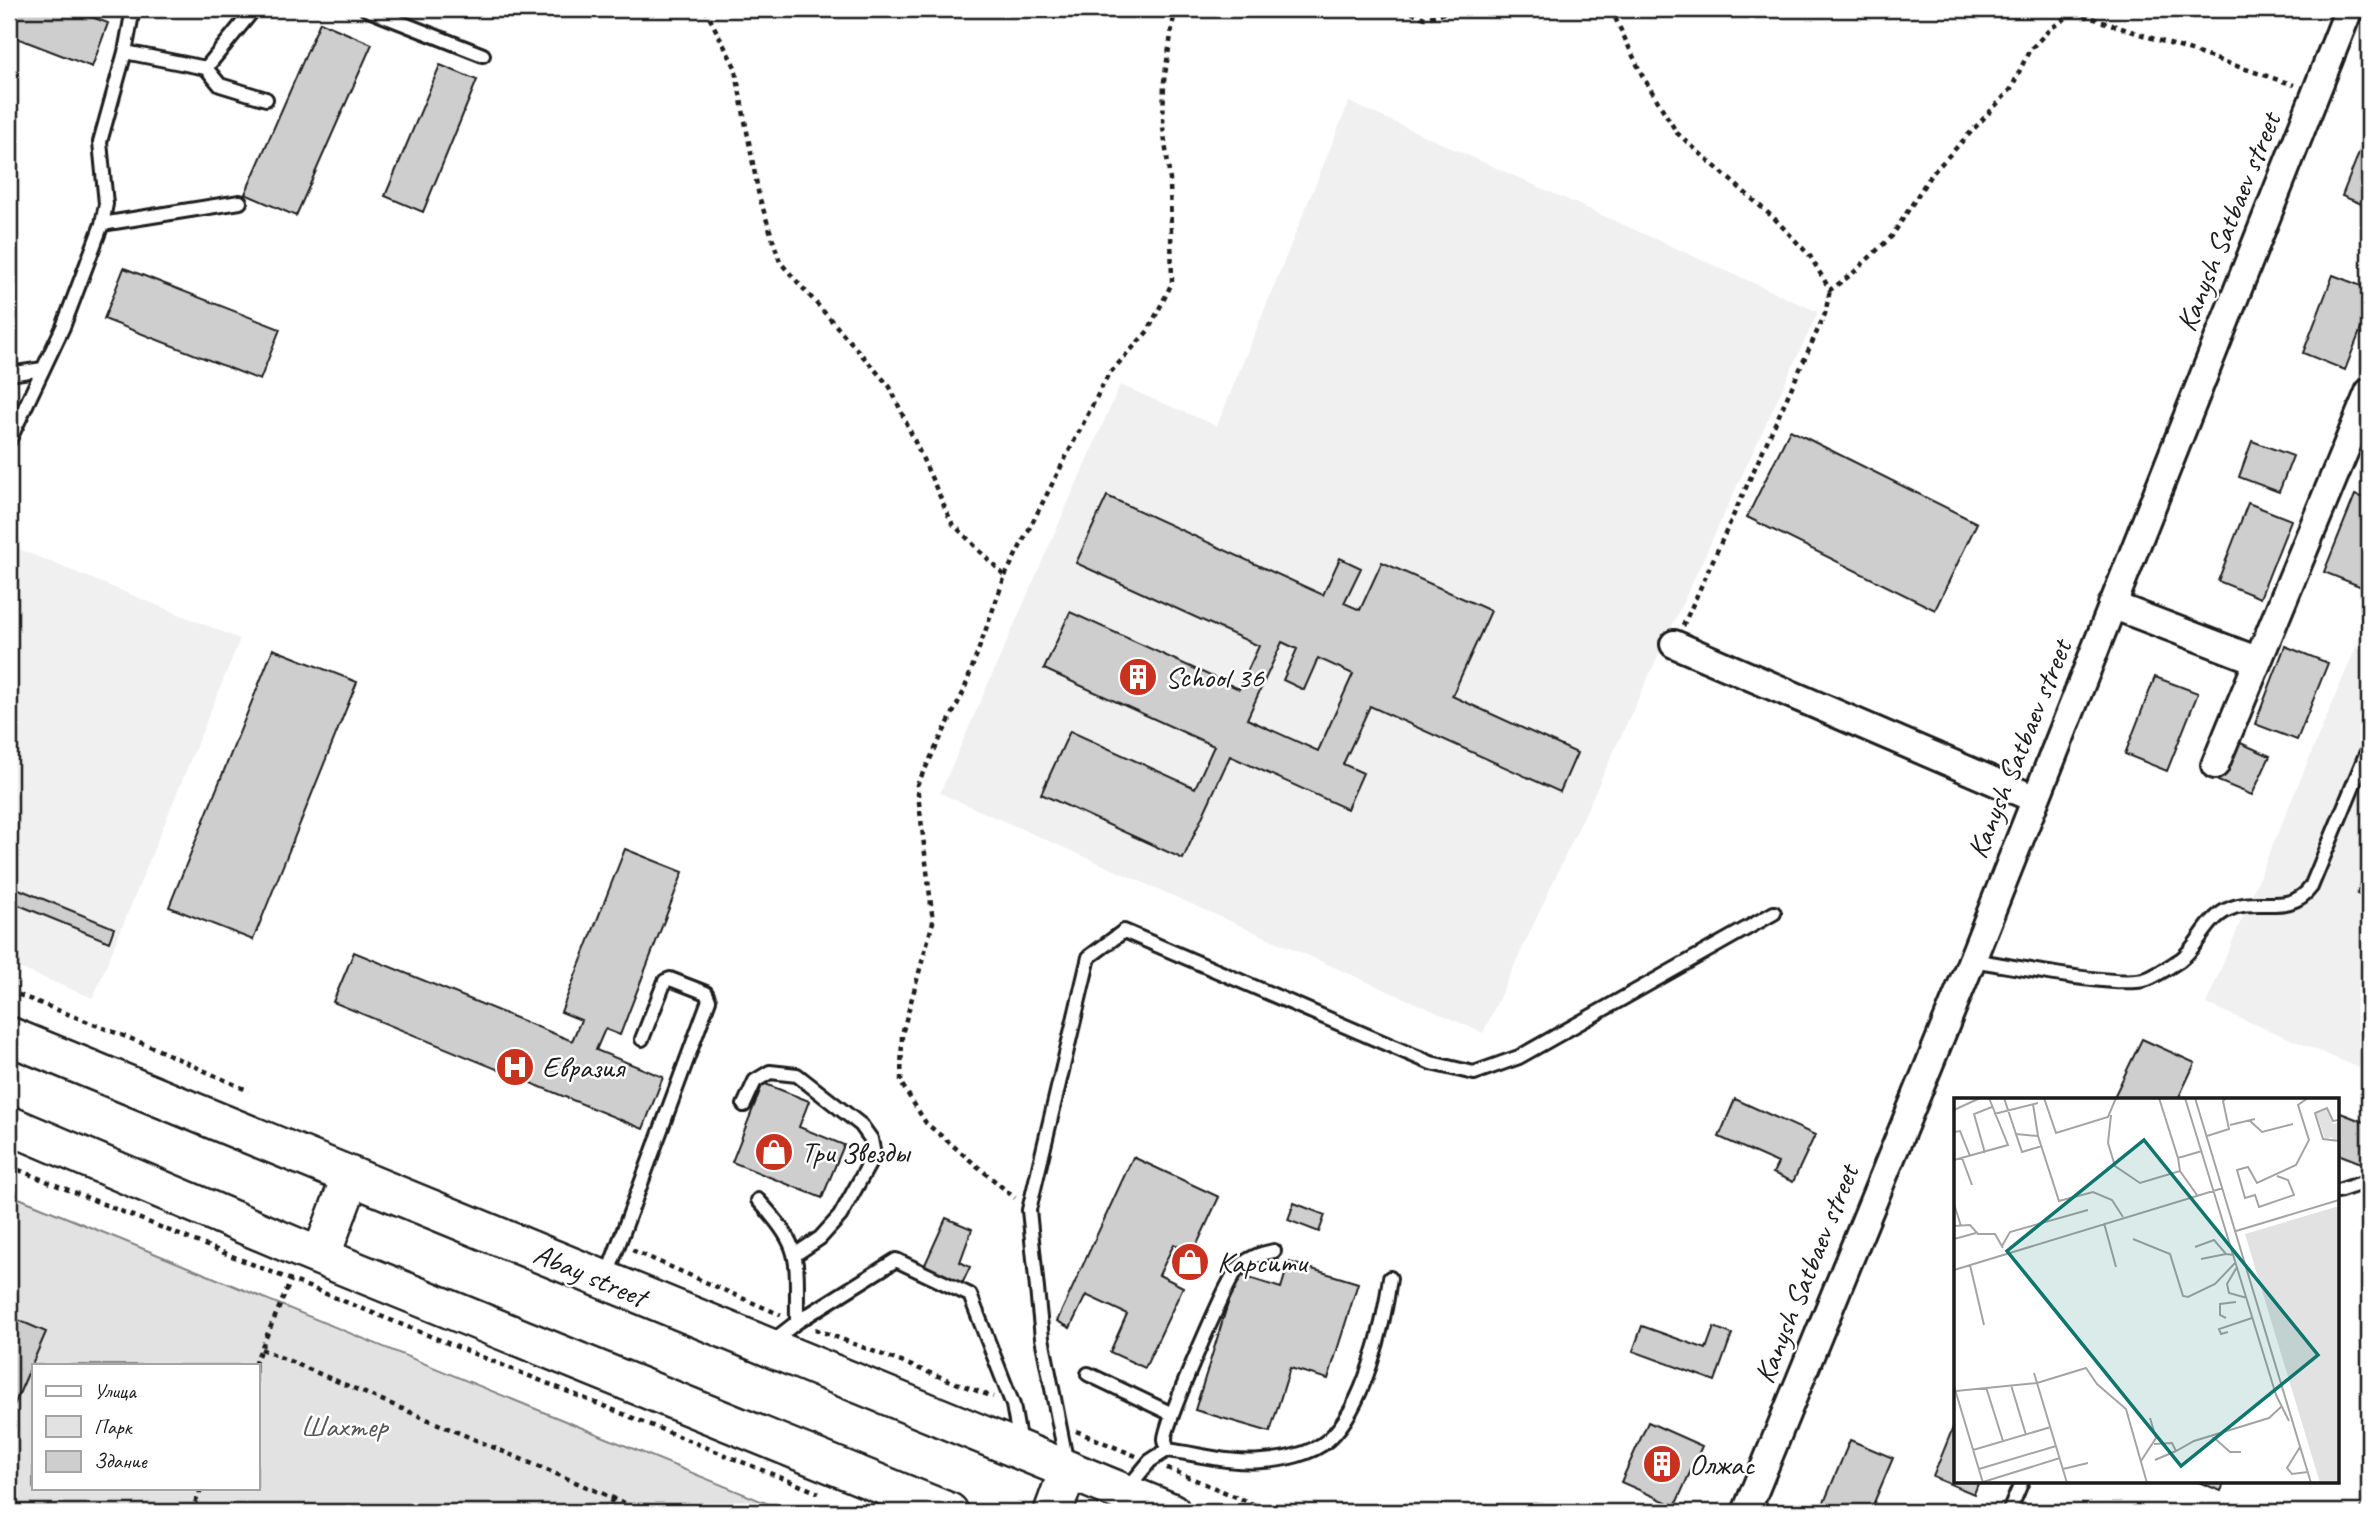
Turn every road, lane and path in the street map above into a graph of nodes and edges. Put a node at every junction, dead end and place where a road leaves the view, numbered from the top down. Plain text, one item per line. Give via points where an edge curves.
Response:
1 (134, 9) edge
2 (254, 9) edge
3 (366, 9) edge
4 (705, 9) edge
5 (1175, 9) edge
6 (1402, 9) edge
7 (1459, 9) edge
8 (1611, 9) edge
9 (2064, 9) edge
10 (2349, 9) edge
11 (2074, 12) junction
12 (125, 52) junction
13 (483, 55) dead end
14 (206, 68) junction
15 (2315, 92) junction
16 (266, 99) dead end
17 (240, 202) dead end
18 (102, 224) junction
19 (1830, 290) junction
20 (43, 369) junction
21 (9, 374) edge
22 (2369, 392) edge
23 (9, 441) edge
24 (1005, 576) junction
25 (2112, 604) junction
26 (1674, 644) joint
27 (2256, 660) junction
28 (2369, 747) edge
29 (2214, 765) dead end
30 (2035, 799) junction
31 (1774, 914) dead end
32 (1972, 960) junction
33 (9, 992) edge
34 (9, 1036) edge
35 (642, 1039) dead end
36 (249, 1091) dead end
37 (744, 1105) dead end
38 (9, 1125) edge
39 (9, 1166) edge
40 (351, 1176) junction
41 (2369, 1188) edge
42 (2340, 1190) edge
43 (758, 1200) dead end
44 (1029, 1210) junction
45 (618, 1244) junction
46 (1274, 1251) dead end
47 (796, 1254) junction
48 (321, 1256) junction
49 (1390, 1278) dead end
50 (291, 1280) junction
51 (604, 1282) junction
52 (797, 1322) junction
53 (765, 1347) junction
54 (261, 1349) junction
55 (254, 1364) edge
56 (1088, 1374) dead end
57 (1013, 1405) junction
58 (1172, 1414) junction
59 (1056, 1423) junction
60 (1167, 1450) junction
61 (1021, 1451) junction
62 (1150, 1461) junction
63 (1068, 1471) junction
64 (2022, 1482) edge
65 (201, 1490) edge
66 (1123, 1493) junction
67 (828, 1497) dead end
68 (612, 1498) junction
69 (191, 1512) edge
70 (606, 1512) edge
71 (646, 1512) edge
72 (949, 1512) edge
73 (1053, 1512) edge
74 (1171, 1512) edge
75 (1272, 1512) edge
76 (1746, 1512) edge
77 (2009, 1512) edge

1 - 12 lane
2 - 14 lane
3 - 13 lane
4 - 24 path via 735,67 759,196 780,262 890,387 952,523
5 - 24 path via 1164,81 1163,127 1170,180 1172,283 1148,331 1108,375
6 - 7 path via 1425,18
8 - 19 path via 1642,75 1677,133 1776,219 1810,256
9 - 11 path
10 - 15 street, Kanysh Satbaev street
11 - 15 path
11 - 19 path via 2029,51 2011,89 1930,176 1892,236
12 - 14 lane
12 - 18 lane via 100,142 106,204
14 - 16 lane via 220,85
15 - 25 street, Kanysh Satbaev street
17 - 18 lane
18 - 20 lane
19 - 26 path via 1825,314
20 - 21 lane
20 - 23 lane
22 - 27 street
24 - 44 path via 963,692 917,785 933,922 902,1034 901,1083 926,1123
25 - 27 street
25 - 30 street, Kanysh Satbaev street
26 - 30 street
27 - 29 street
28 - 32 lane via 2304,897 2286,905 2240,905 2225,910 2182,958 2146,979 2119,982
30 - 32 street, Kanysh Satbaev street
31 - 44 lane via 1519,1057 1474,1073 1431,1063 1124,931 1089,957
32 - 76 street, Kanysh Satbaev street
33 - 36 path via 152,1047
34 - 40 main road, Abay street
35 - 45 lane via 665,981 706,993 709,1000
37 - 47 lane via 755,1081 770,1072 797,1075 861,1125 871,1139 874,1156 840,1216 820,1238
38 - 48 main road
39 - 50 path
40 - 48 main road
40 - 51 main road, Abay street
41 - 42 lane via 2359,1184
43 - 47 lane via 790,1237
44 - 59 lane
45 - 51 lane
45 - 52 path
46 - 58 lane via 1252,1256 1236,1271
47 - 52 lane
48 - 72 main road
49 - 60 lane via 1363,1382 1327,1442 1297,1455 1263,1461 1228,1461
50 - 54 path
50 - 67 path
51 - 53 main road, Abay street
52 - 53 lane
52 - 57 path
52 - 57 lane via 896,1260 970,1295
53 - 61 main road, Abay street
54 - 55 path
54 - 68 path
56 - 58 lane
57 - 61 lane
58 - 60 lane
59 - 62 path
59 - 63 lane
60 - 62 lane
61 - 63 main road, Abay street
62 - 66 lane
62 - 75 path
63 - 66 main road, Abay street
63 - 73 main road
64 - 77 lane
65 - 69 path
66 - 74 main road, Abay street
68 - 70 path
68 - 71 path

